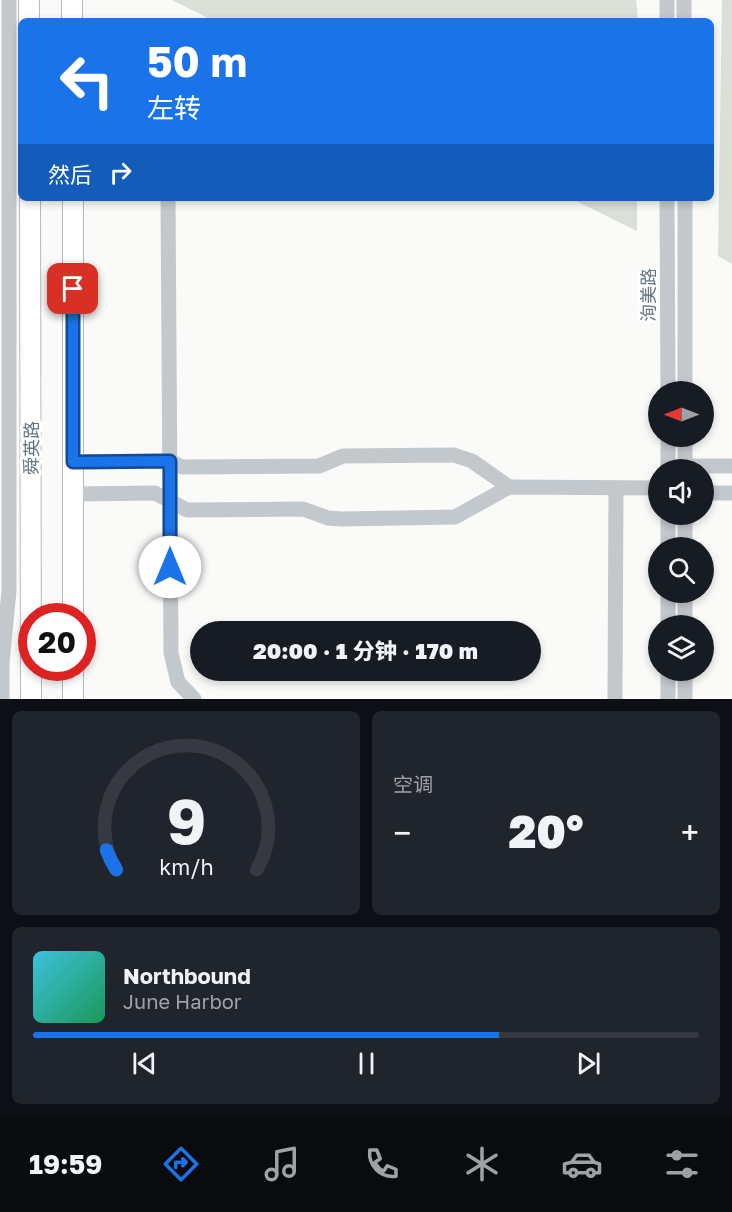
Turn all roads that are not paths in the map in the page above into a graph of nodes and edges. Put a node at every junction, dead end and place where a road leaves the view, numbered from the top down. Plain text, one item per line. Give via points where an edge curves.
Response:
1 (9, 0) edge
2 (29, 0) edge
3 (72, 0) edge
4 (667, 0) edge
5 (684, 0) edge
6 (29, 18) edge
7 (72, 18) edge
8 (667, 18) edge
9 (684, 18) edge
10 (30, 201) edge
11 (73, 201) edge
12 (168, 201) edge
13 (667, 201) edge
14 (685, 201) edge
15 (4, 216) edge
16 (4, 379) edge
17 (31, 379) junction
18 (668, 381) edge
19 (685, 381) edge
20 (170, 461) junction
21 (73, 462) junction
22 (732, 466) edge
23 (714, 467) edge
24 (508, 487) junction
25 (616, 488) junction
26 (648, 488) edge
27 (714, 493) edge
28 (732, 493) edge
29 (73, 494) junction
30 (170, 503) junction
31 (73, 603) edge
32 (73, 681) edge
33 (668, 681) edge
34 (685, 681) edge
35 (2, 699) edge
36 (31, 699) edge
37 (73, 699) edge
38 (194, 699) edge
39 (615, 699) edge
40 (668, 699) edge
41 (685, 699) edge

1 - 15 street
2 - 6 main road
3 - 7 main road
4 - 8 street
5 - 9 street
10 - 17 main road, 舜英路
11 - 21 main road
12 - 20 street
13 - 18 street, 洵美路
14 - 19 street, 洵美路
15 - 16 street
16 - 17 street
16 - 35 street via 9,591
17 - 36 main road, 舜英路
20 - 21 street
20 - 24 street via 182,467 319,466 343,456 454,455 472,461
20 - 30 street
21 - 29 main road
22 - 23 street
24 - 25 street
24 - 30 street via 455,517 342,519 303,509 187,510
25 - 26 street
25 - 39 street
27 - 28 street
29 - 30 street via 155,493
29 - 31 main road
30 - 38 street via 172,666 178,682
32 - 37 main road
33 - 40 street
34 - 41 street

